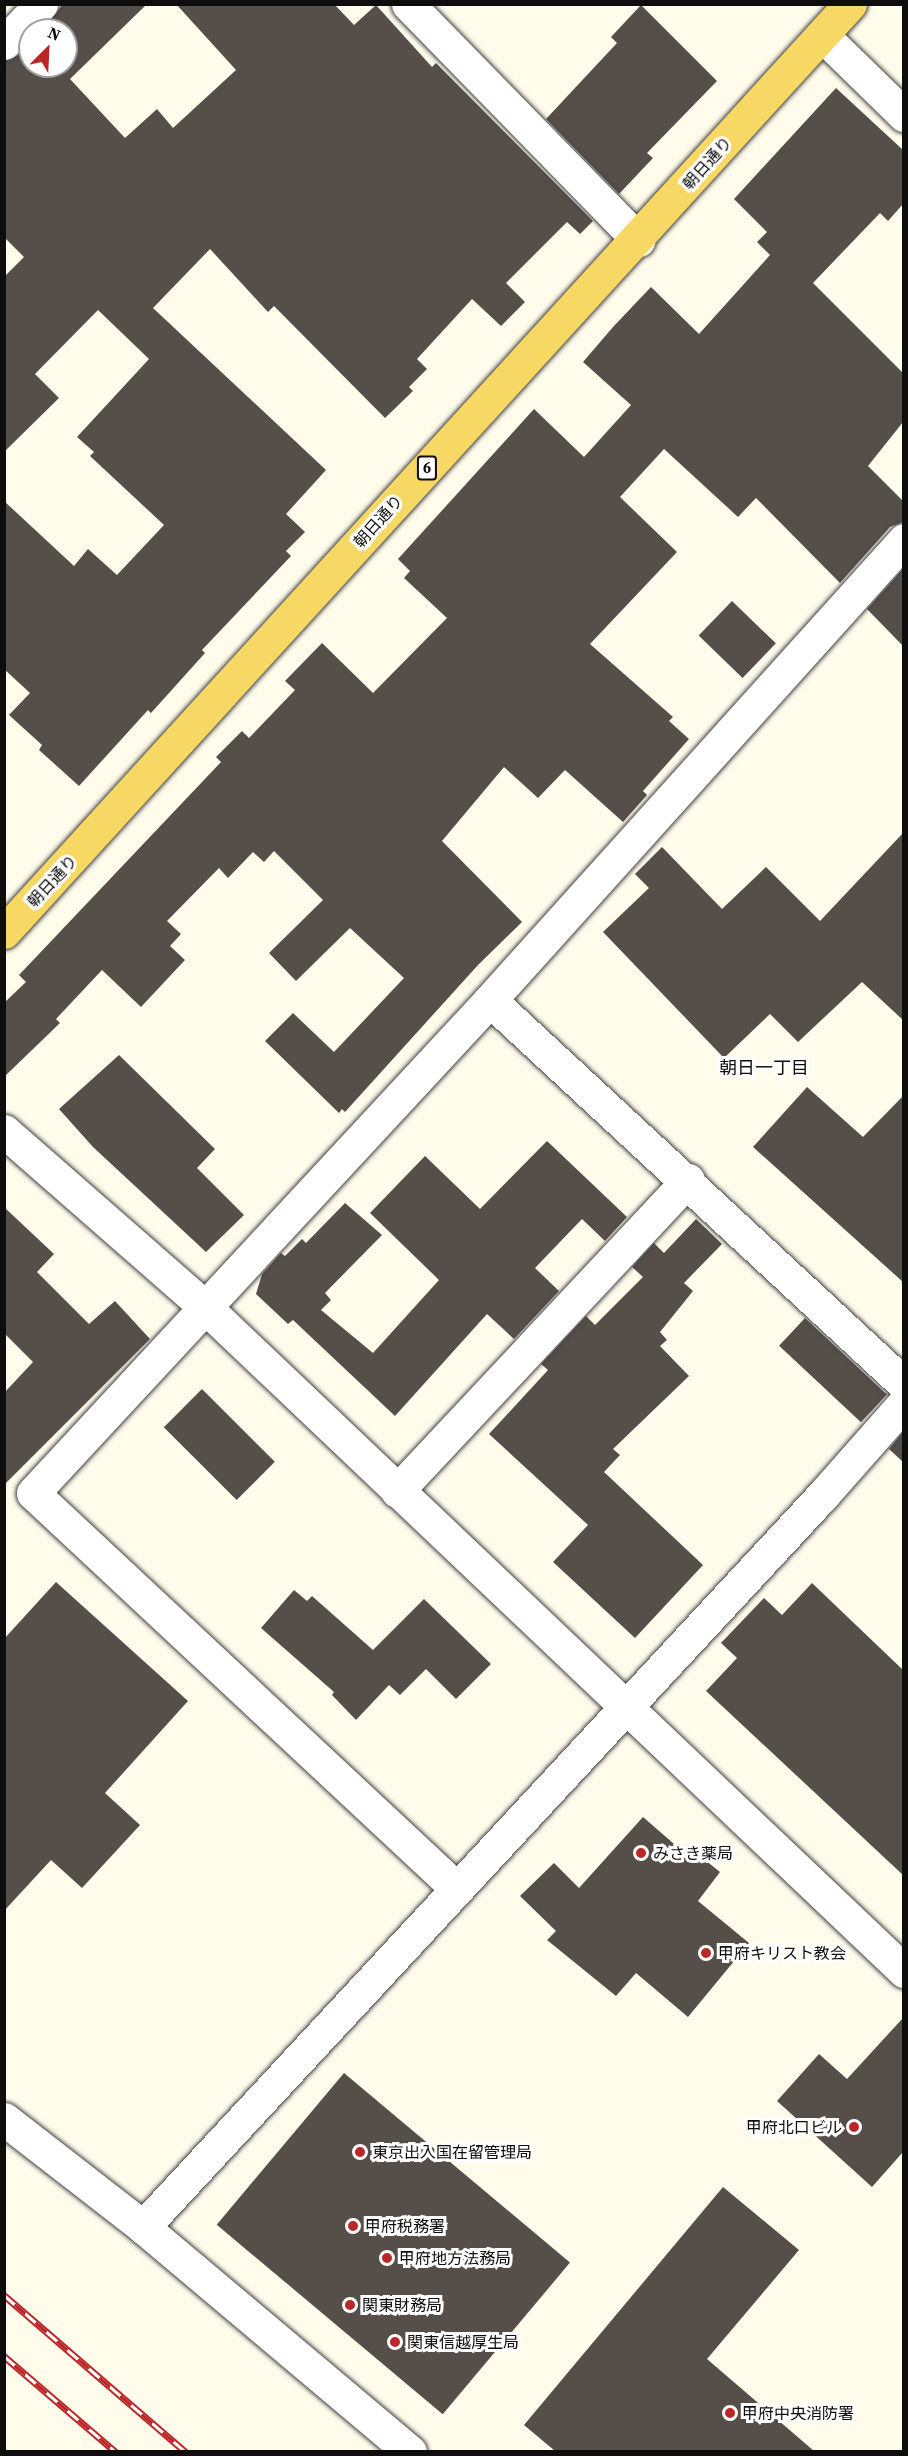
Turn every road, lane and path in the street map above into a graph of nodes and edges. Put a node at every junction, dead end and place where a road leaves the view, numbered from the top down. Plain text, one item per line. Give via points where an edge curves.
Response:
1 (41, 4) edge
2 (408, 4) edge
3 (850, 4) edge
4 (822, 35) junction
5 (4, 43) edge
6 (903, 115) edge
7 (639, 240) junction
8 (903, 540) edge
9 (4, 932) edge
10 (490, 1000) junction
11 (4, 1131) edge
12 (687, 1180) junction
13 (204, 1306) junction
14 (903, 1384) edge
15 (903, 1403) edge
16 (397, 1491) junction
17 (627, 1707) junction
18 (455, 1887) junction
19 (903, 1971) edge
20 (4, 2119) edge
21 (143, 2227) junction
22 (410, 2451) edge

1 - 5 street
2 - 7 street
3 - 4 main road, 朝日通り / 6
4 - 6 street
4 - 7 main road, 朝日通り / 6
7 - 9 main road, 朝日通り / 6
8 - 10 street
10 - 12 street
10 - 13 street
11 - 13 street
12 - 14 street
12 - 16 street
13 - 16 street
13 - 18 street via 33,1493
15 - 17 street
16 - 17 street
17 - 18 street
17 - 19 street
18 - 21 street via 330,2028
20 - 21 street
21 - 22 street

